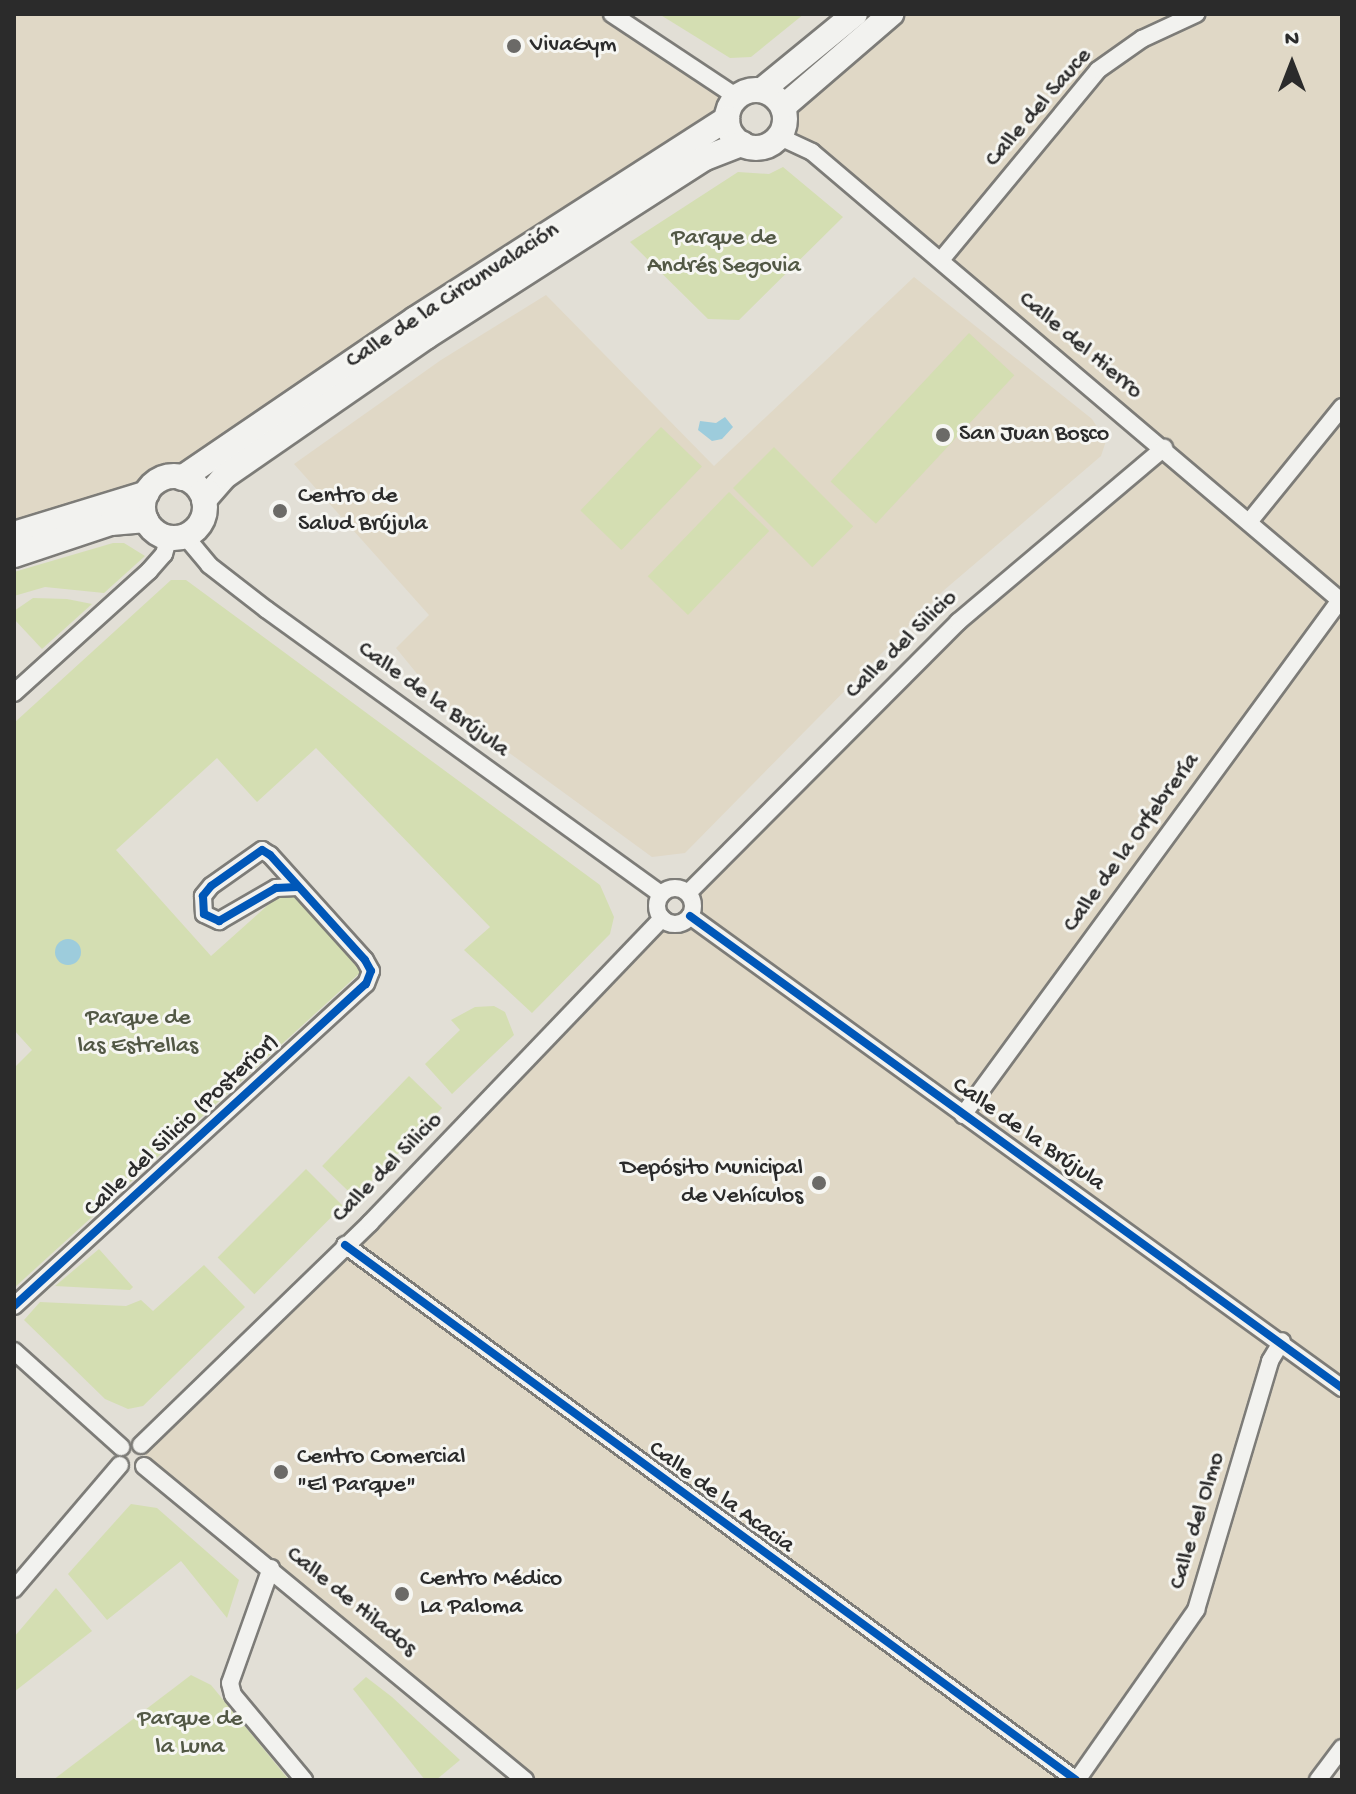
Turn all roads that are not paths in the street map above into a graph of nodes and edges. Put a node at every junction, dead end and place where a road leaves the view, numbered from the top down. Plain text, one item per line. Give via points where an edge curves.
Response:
1 (612, 14) edge
2 (855, 14) edge
3 (891, 14) edge
4 (1196, 14) edge
5 (638, 20) edge
6 (762, 90) junction
7 (783, 107) junction
8 (732, 108) junction
9 (780, 137) junction
10 (742, 144) junction
11 (941, 260) junction
12 (1342, 407) edge
13 (1164, 448) junction
14 (182, 478) junction
15 (147, 493) junction
16 (204, 500) junction
17 (146, 520) junction
18 (1249, 522) junction
19 (14, 534) edge
20 (177, 536) junction
21 (14, 555) edge
22 (1341, 601) edge
23 (14, 693) edge
24 (297, 887) junction
25 (688, 893) junction
26 (661, 894) junction
27 (690, 916) junction
28 (662, 919) junction
29 (963, 1115) junction
30 (345, 1245) junction
31 (14, 1306) edge
32 (1282, 1341) junction
33 (14, 1351) edge
34 (1342, 1388) edge
35 (141, 1445) junction
36 (121, 1447) junction
37 (120, 1465) junction
38 (144, 1466) junction
39 (271, 1568) junction
40 (14, 1589) edge
41 (1342, 1748) edge
42 (304, 1780) edge
43 (525, 1780) edge
44 (1076, 1780) edge
45 (1318, 1780) edge

1 - 5 street
2 - 6 street
3 - 7 street
4 - 11 street, Calle del Sauce via 1142,39 1098,70
5 - 8 street
6 - 7 street
6 - 8 street
7 - 9 street via 786,122
8 - 10 street
8 - 14 street, Calle de la Circunvalación
9 - 10 street via 761,148
9 - 11 street, Calle del Hierro via 812,152
10 - 16 street, Calle de la Circunvalación via 705,158 426,337 225,476
11 - 13 street, Calle del Hierro
12 - 18 street
13 - 18 street, Calle del Hierro
13 - 25 street, Calle del Silicio via 958,622
14 - 15 street via 164,478
14 - 16 street via 196,486
15 - 17 street
15 - 19 street
16 - 20 street via 203,518
17 - 20 street
17 - 21 street via 111,523
18 - 22 street, Calle del Hierro
20 - 23 street via 149,571
20 - 26 street, Calle de la Brújula via 267,610
22 - 29 street, Calle de la Orfebrería
24 - 24 street via 270,855 254,852 203,896 204,914 219,921 276,888
24 - 31 street, Calle del Silicio (Posterior) via 371,971 366,984
25 - 26 street via 680,888
25 - 27 street
26 - 28 street via 657,911
27 - 28 street via 671,924
27 - 29 street, Calle de la Brújula
28 - 30 street, Calle del Silicio
29 - 32 street, Calle de la Brújula
30 - 35 street, Calle del Silicio
30 - 44 street, Calle de la Acacia
32 - 34 street, Calle de la Brújula
32 - 44 street, Calle del Olmo via 1270,1361 1196,1610
33 - 36 street
35 - 36 street
35 - 38 street
36 - 37 street
37 - 38 street via 127,1471
37 - 40 street
38 - 39 street, Calle de Hilados
39 - 42 street via 230,1683 233,1695
39 - 43 street, Calle de Hilados
41 - 45 street

